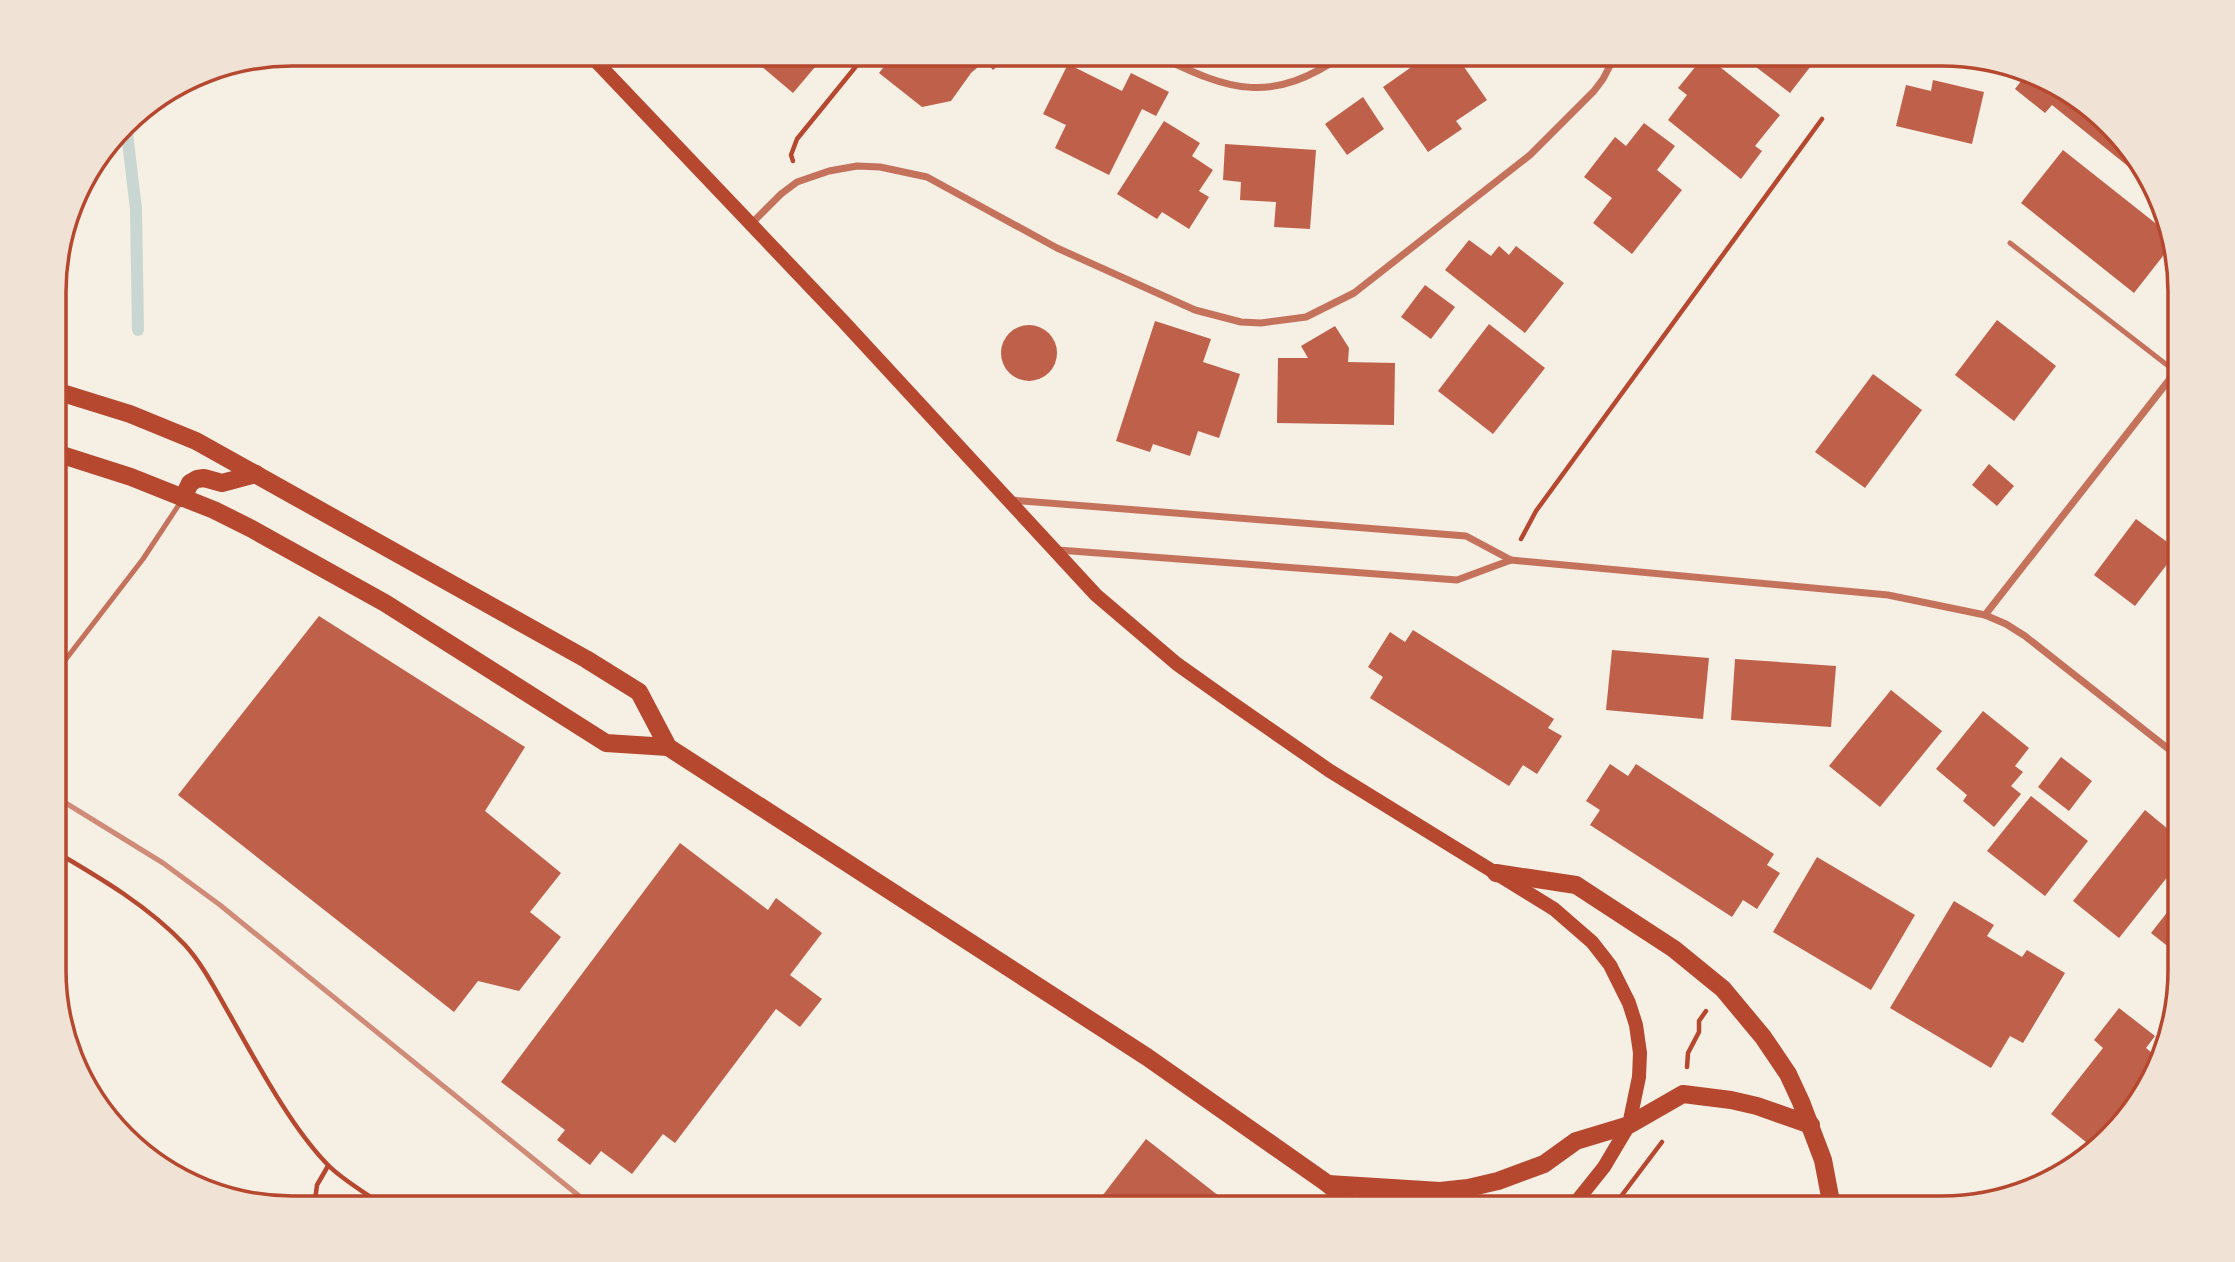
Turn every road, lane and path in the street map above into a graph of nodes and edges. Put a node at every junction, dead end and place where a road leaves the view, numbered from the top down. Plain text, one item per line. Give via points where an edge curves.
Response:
1 (600, 66) edge
2 (856, 66) edge
3 (1179, 66) edge
4 (1328, 66) edge
5 (1610, 66) edge
6 (1822, 119) dead end
7 (797, 182) junction
8 (750, 224) junction
9 (2010, 243) dead end
10 (2168, 362) edge
11 (2168, 382) edge
12 (66, 394) edge
13 (66, 456) edge
14 (256, 474) junction
15 (183, 498) junction
16 (1006, 499) junction
17 (1536, 511) dead end
18 (1054, 550) junction
19 (1511, 560) junction
20 (1985, 615) junction
21 (66, 660) edge
22 (668, 747) junction
23 (2168, 749) edge
24 (66, 858) edge
25 (1496, 873) junction
26 (1708, 1008) dead end
27 (1686, 1074) dead end
28 (1629, 1125) junction
29 (1811, 1125) junction
30 (1670, 1133) dead end
31 (328, 1166) junction
32 (1328, 1184) junction
33 (1341, 1195) edge
34 (1581, 1195) edge
35 (1622, 1195) edge
36 (1829, 1195) edge
37 (316, 1196) edge
38 (370, 1196) edge

1 - 8 main road
2 - 7 path via 797,139 791,155
3 - 4 street via 1252,88 1298,81
5 - 7 street via 1594,91 1530,155 1354,293 1306,317 1241,322 1195,310 1057,248 927,177 905,171 856,166
6 - 17 path
7 - 8 street
8 - 16 main road
9 - 10 lane
11 - 20 street
12 - 14 main road via 196,441
13 - 15 main road
14 - 15 main road via 222,482 197,479
14 - 22 main road via 497,607 639,692
15 - 21 lane
15 - 22 main road via 252,529 385,603 606,743
16 - 18 main road
16 - 19 street via 1466,536
18 - 19 street via 1457,580
18 - 25 main road via 1096,595 1199,680 1330,771
19 - 20 street via 1888,595
20 - 23 street via 2025,636
22 - 32 main road via 1147,1057
24 - 31 path via 153,915 187,947 297,1126
25 - 28 main road via 1574,925 1610,965 1629,1003 1640,1053
25 - 29 main road via 1576,885 1694,965 1723,989 1763,1037 1788,1074
26 - 27 path via 1688,1053
28 - 29 main road via 1684,1094 1758,1106
28 - 32 main road via 1576,1141 1524,1173 1468,1188 1440,1191
28 - 34 main road
29 - 36 main road
30 - 35 path
31 - 37 path
31 - 38 path
32 - 33 main road

